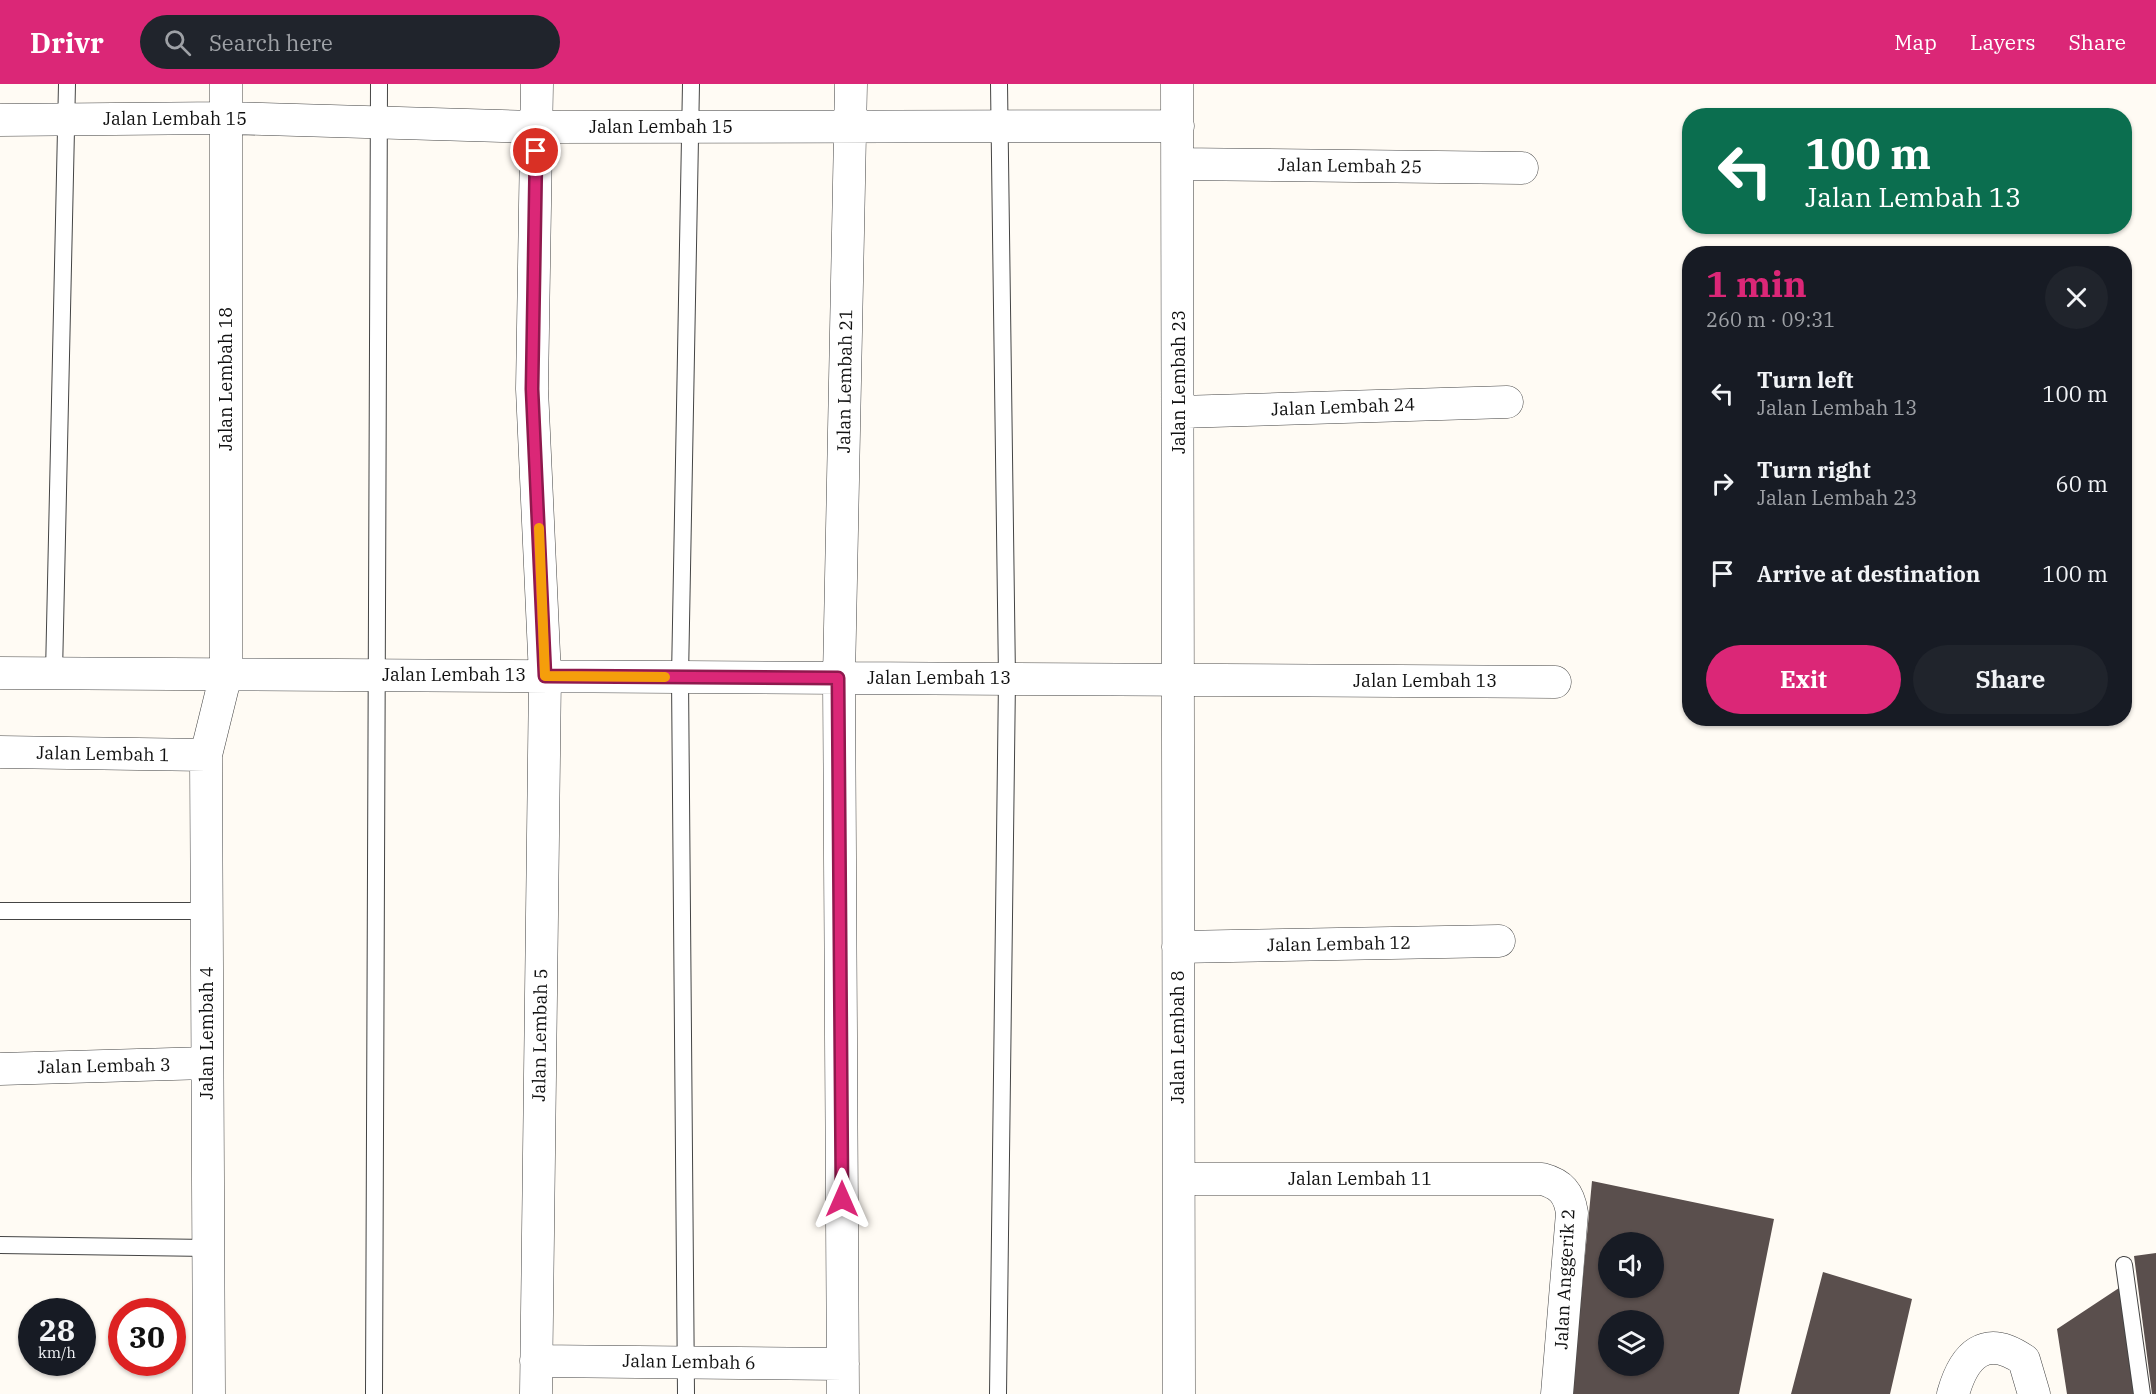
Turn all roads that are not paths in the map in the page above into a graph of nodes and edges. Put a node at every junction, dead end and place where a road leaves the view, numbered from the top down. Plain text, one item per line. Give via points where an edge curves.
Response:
1 (67, 84) edge
2 (226, 84) edge
3 (379, 84) edge
4 (537, 84) edge
5 (691, 84) edge
6 (851, 84) edge
7 (999, 84) edge
8 (1178, 84) edge
9 (226, 118) junction
10 (67, 119) junction
11 (0, 120) edge
12 (378, 123) junction
13 (1178, 126) junction
14 (537, 127) junction
15 (691, 127) junction
16 (850, 127) junction
17 (999, 127) junction
18 (1178, 164) junction
19 (1522, 168) dead end
20 (1507, 402) dead end
21 (1179, 412) junction
22 (0, 673) edge
23 (54, 673) junction
24 (226, 674) junction
25 (378, 675) junction
26 (545, 676) junction
27 (680, 677) junction
28 (838, 678) junction
29 (1007, 679) junction
30 (1178, 680) junction
31 (1555, 682) dead end
32 (0, 752) edge
33 (206, 755) junction
34 (0, 911) edge
35 (207, 911) junction
36 (1499, 941) dead end
37 (1178, 947) junction
38 (207, 1063) junction
39 (0, 1068) edge
40 (1179, 1179) junction
41 (1542, 1179) joint
42 (0, 1245) edge
43 (208, 1248) junction
44 (2124, 1265) dead end
45 (536, 1361) junction
46 (685, 1361) junction
47 (843, 1379) edge
48 (208, 1394) edge
49 (374, 1394) edge
50 (536, 1394) edge
51 (686, 1394) edge
52 (998, 1394) edge
53 (1179, 1394) edge
54 (1557, 1394) edge
55 (1953, 1394) edge
56 (2034, 1394) edge
57 (2142, 1394) edge

1 - 10 lane
2 - 9 street, Jalan Lembah 18
3 - 12 lane
4 - 14 street
5 - 15 lane
6 - 16 street, Jalan Lembah 21
7 - 17 lane
8 - 13 street, Jalan Lembah 23
9 - 10 street, Jalan Lembah 15
9 - 12 street, Jalan Lembah 15
9 - 24 street, Jalan Lembah 18
10 - 11 street, Jalan Lembah 15
10 - 23 lane
12 - 14 street, Jalan Lembah 15
12 - 25 lane
13 - 17 street, Jalan Lembah 15
13 - 18 street, Jalan Lembah 23
14 - 15 street, Jalan Lembah 15
14 - 26 street via 532,389
15 - 16 street, Jalan Lembah 15
15 - 27 lane
16 - 17 street, Jalan Lembah 15
16 - 28 street, Jalan Lembah 21
17 - 29 lane
18 - 19 street, Jalan Lembah 25
18 - 21 street, Jalan Lembah 23
20 - 21 street, Jalan Lembah 24
21 - 30 street, Jalan Lembah 23
22 - 23 street, Jalan Lembah 13
23 - 24 street, Jalan Lembah 13
24 - 25 street, Jalan Lembah 13
24 - 33 street, Jalan Lembah 4
25 - 26 street, Jalan Lembah 13
25 - 49 lane
26 - 27 street, Jalan Lembah 13
26 - 45 street, Jalan Lembah 5
27 - 28 street, Jalan Lembah 13
27 - 46 lane
28 - 29 street, Jalan Lembah 13
28 - 47 street, Jalan Lembah 21
29 - 30 street, Jalan Lembah 13
29 - 52 lane
30 - 31 street, Jalan Lembah 13
30 - 37 street, Jalan Lembah 8
32 - 33 street, Jalan Lembah 1
33 - 35 street, Jalan Lembah 4
34 - 35 lane
35 - 38 street, Jalan Lembah 4
36 - 37 street, Jalan Lembah 12
37 - 40 street, Jalan Lembah 8
38 - 39 street, Jalan Lembah 3
38 - 43 street, Jalan Lembah 4
40 - 41 street, Jalan Lembah 11
40 - 53 street, Jalan Lembah 8
41 - 54 street, Jalan Anggerik 2 via 1564,1190 1572,1213
42 - 43 lane
43 - 48 street, Jalan Lembah 4
44 - 57 lane
45 - 46 street, Jalan Lembah 6
45 - 50 street, Jalan Lembah 5
46 - 47 street, Jalan Lembah 6
46 - 51 lane
55 - 56 street via 1966,1362 1974,1353 1990,1348 2008,1351 2024,1360

